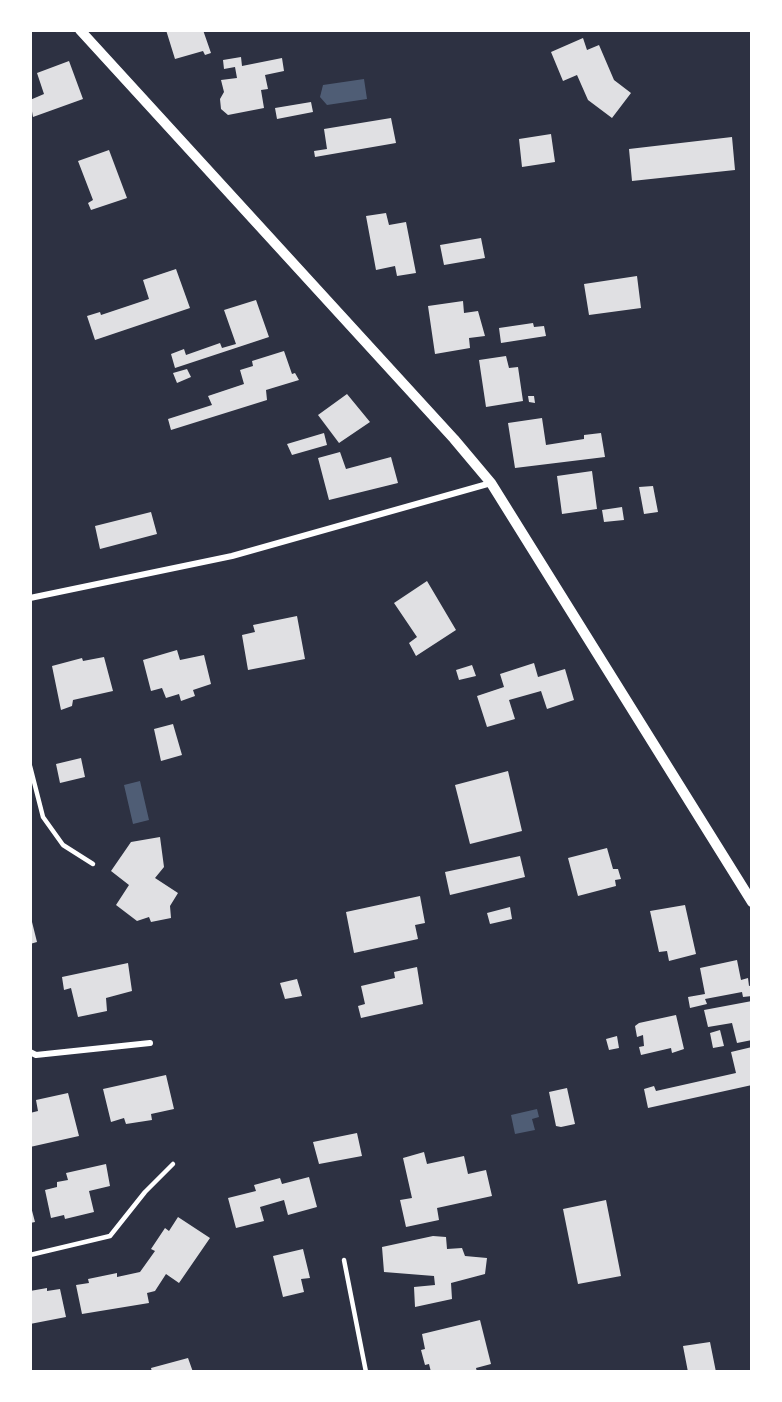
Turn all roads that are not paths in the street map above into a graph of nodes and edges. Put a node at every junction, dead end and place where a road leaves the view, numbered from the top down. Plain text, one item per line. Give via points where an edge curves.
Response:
1 (80, 30) edge
2 (491, 483) junction
3 (30, 598) edge
4 (30, 766) edge
5 (93, 864) dead end
6 (752, 902) edge
7 (150, 1043) dead end
8 (30, 1052) edge
9 (173, 1164) dead end
10 (30, 1255) edge
11 (344, 1260) dead end
12 (366, 1372) edge

1 - 2 street
2 - 3 street via 232,556
2 - 6 street
4 - 5 lane via 43,817 63,845
7 - 8 street via 36,1055
9 - 10 lane via 110,1236
11 - 12 lane

